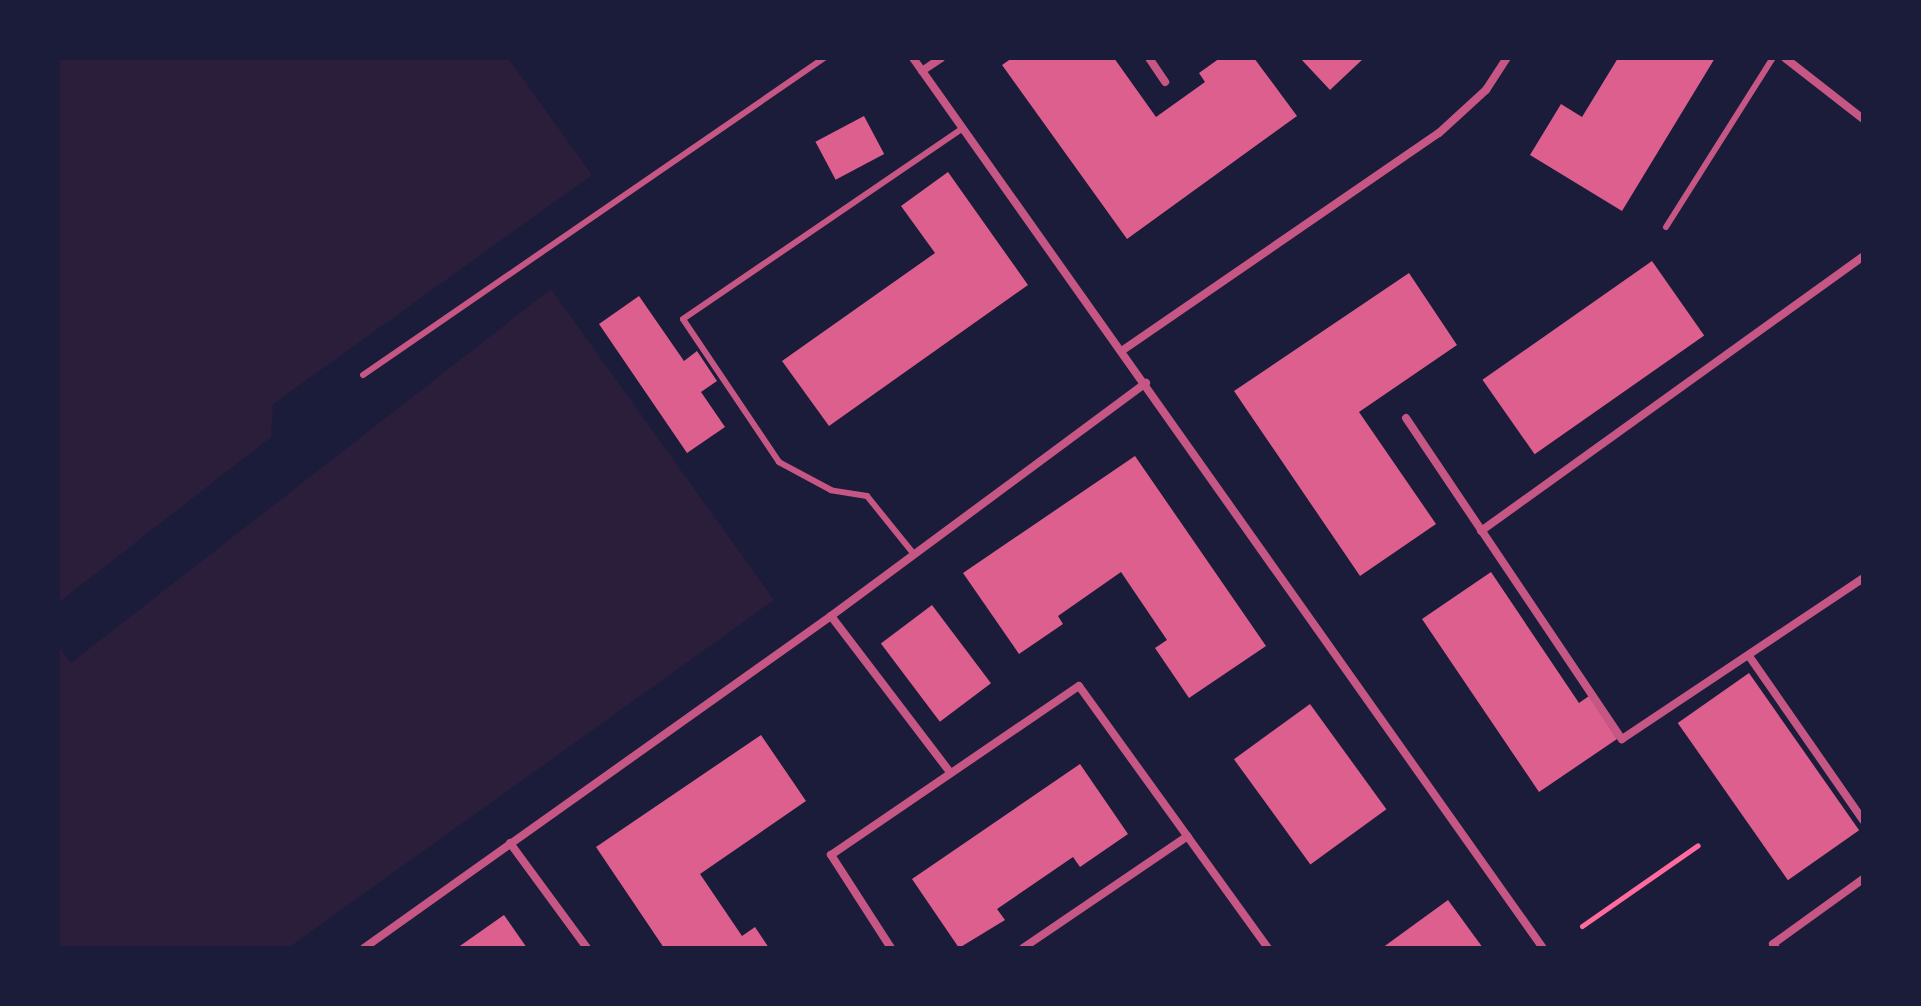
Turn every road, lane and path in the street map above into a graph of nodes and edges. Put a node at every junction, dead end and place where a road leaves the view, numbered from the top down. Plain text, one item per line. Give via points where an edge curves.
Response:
1 (824, 58) edge
2 (913, 58) edge
3 (941, 58) edge
4 (1149, 58) edge
5 (1507, 58) edge
6 (1773, 58) edge
7 (1785, 58) edge
8 (922, 71) junction
9 (1165, 82) dead end
10 (1863, 119) edge
11 (963, 128) junction
12 (1666, 227) dead end
13 (1863, 257) edge
14 (1123, 350) junction
15 (363, 375) dead end
16 (1146, 383) junction
17 (1406, 418) dead end
18 (1481, 531) junction
19 (913, 553) junction
20 (1863, 578) edge
21 (831, 616) junction
22 (1749, 656) junction
23 (950, 772) junction
24 (1863, 820) edge
25 (1188, 836) junction
26 (510, 843) junction
27 (1698, 845) dead end
28 (1863, 879) edge
29 (1582, 926) dead end
30 (364, 948) edge
31 (587, 948) edge
32 (891, 948) edge
33 (1023, 948) edge
34 (1268, 948) edge
35 (1543, 948) edge
36 (1776, 948) edge

1 - 15 lane
2 - 8 street
3 - 8 street
4 - 9 street
5 - 14 street via 1486,90 1439,133
6 - 12 lane
7 - 10 street
8 - 11 street
11 - 14 street
11 - 19 lane via 683,319 779,462 831,490 867,496
13 - 18 street
14 - 16 street
16 - 19 street
16 - 35 street
17 - 18 street
18 - 22 street via 1622,739
19 - 21 street
20 - 22 street
21 - 23 street
21 - 26 street
22 - 24 street
23 - 25 street via 1079,686
23 - 32 street via 831,855
25 - 33 street
25 - 34 street
26 - 30 street
26 - 31 street
27 - 29 path
28 - 36 street via 1773,944

